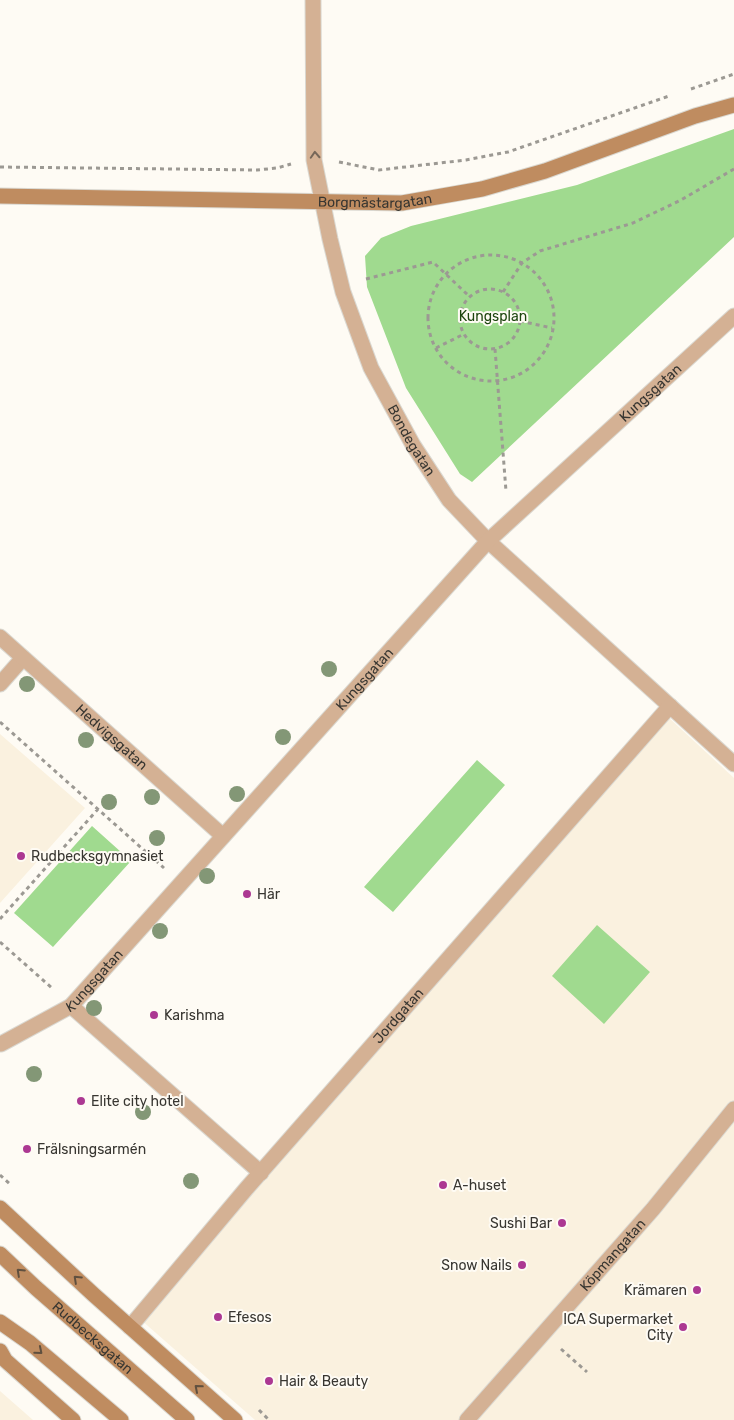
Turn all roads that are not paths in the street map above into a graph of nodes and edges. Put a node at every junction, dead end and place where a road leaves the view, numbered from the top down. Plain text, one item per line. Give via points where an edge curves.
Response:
1 (313, 0) edge
2 (734, 105) edge
3 (0, 196) edge
4 (323, 203) junction
5 (734, 316) edge
6 (488, 541) junction
7 (0, 637) edge
8 (23, 658) junction
9 (0, 684) edge
10 (670, 706) junction
11 (734, 764) edge
12 (223, 836) junction
13 (71, 1006) junction
14 (1, 1044) edge
15 (734, 1110) edge
16 (260, 1173) junction
17 (0, 1208) edge
18 (0, 1254) edge
19 (0, 1322) edge
20 (130, 1327) junction
21 (0, 1351) edge
22 (73, 1420) edge
23 (120, 1420) edge
24 (187, 1420) edge
25 (235, 1420) edge
26 (467, 1420) edge

4 -> 1 street, Bondegatan via 314,160
2 - 4 main road, Borgmästargatan via 545,171 482,189 402,203
3 - 4 main road, Borgmästargatan
4 - 6 street, Bondegatan via 342,285 371,368 413,445 449,500
5 - 6 street, Kungsgatan
6 - 10 street, Bondegatan
6 - 12 street, Kungsgatan
7 - 8 street, Hedvigsgatan
8 - 9 street
8 - 12 street, Hedvigsgatan
10 - 11 street, Bondegatan
10 - 16 street, Jordgatan
12 - 13 street, Kungsgatan
13 - 14 street, Kungsgatan
13 - 16 street
15 - 26 street, Köpmangatan via 654,1209
16 - 20 street, Jordgatan
20 -> 17 main road
24 -> 18 main road, Rudbecksgatan
19 -> 23 main road via 30,1343
25 -> 20 main road
21 - 22 main road via 5,1360

